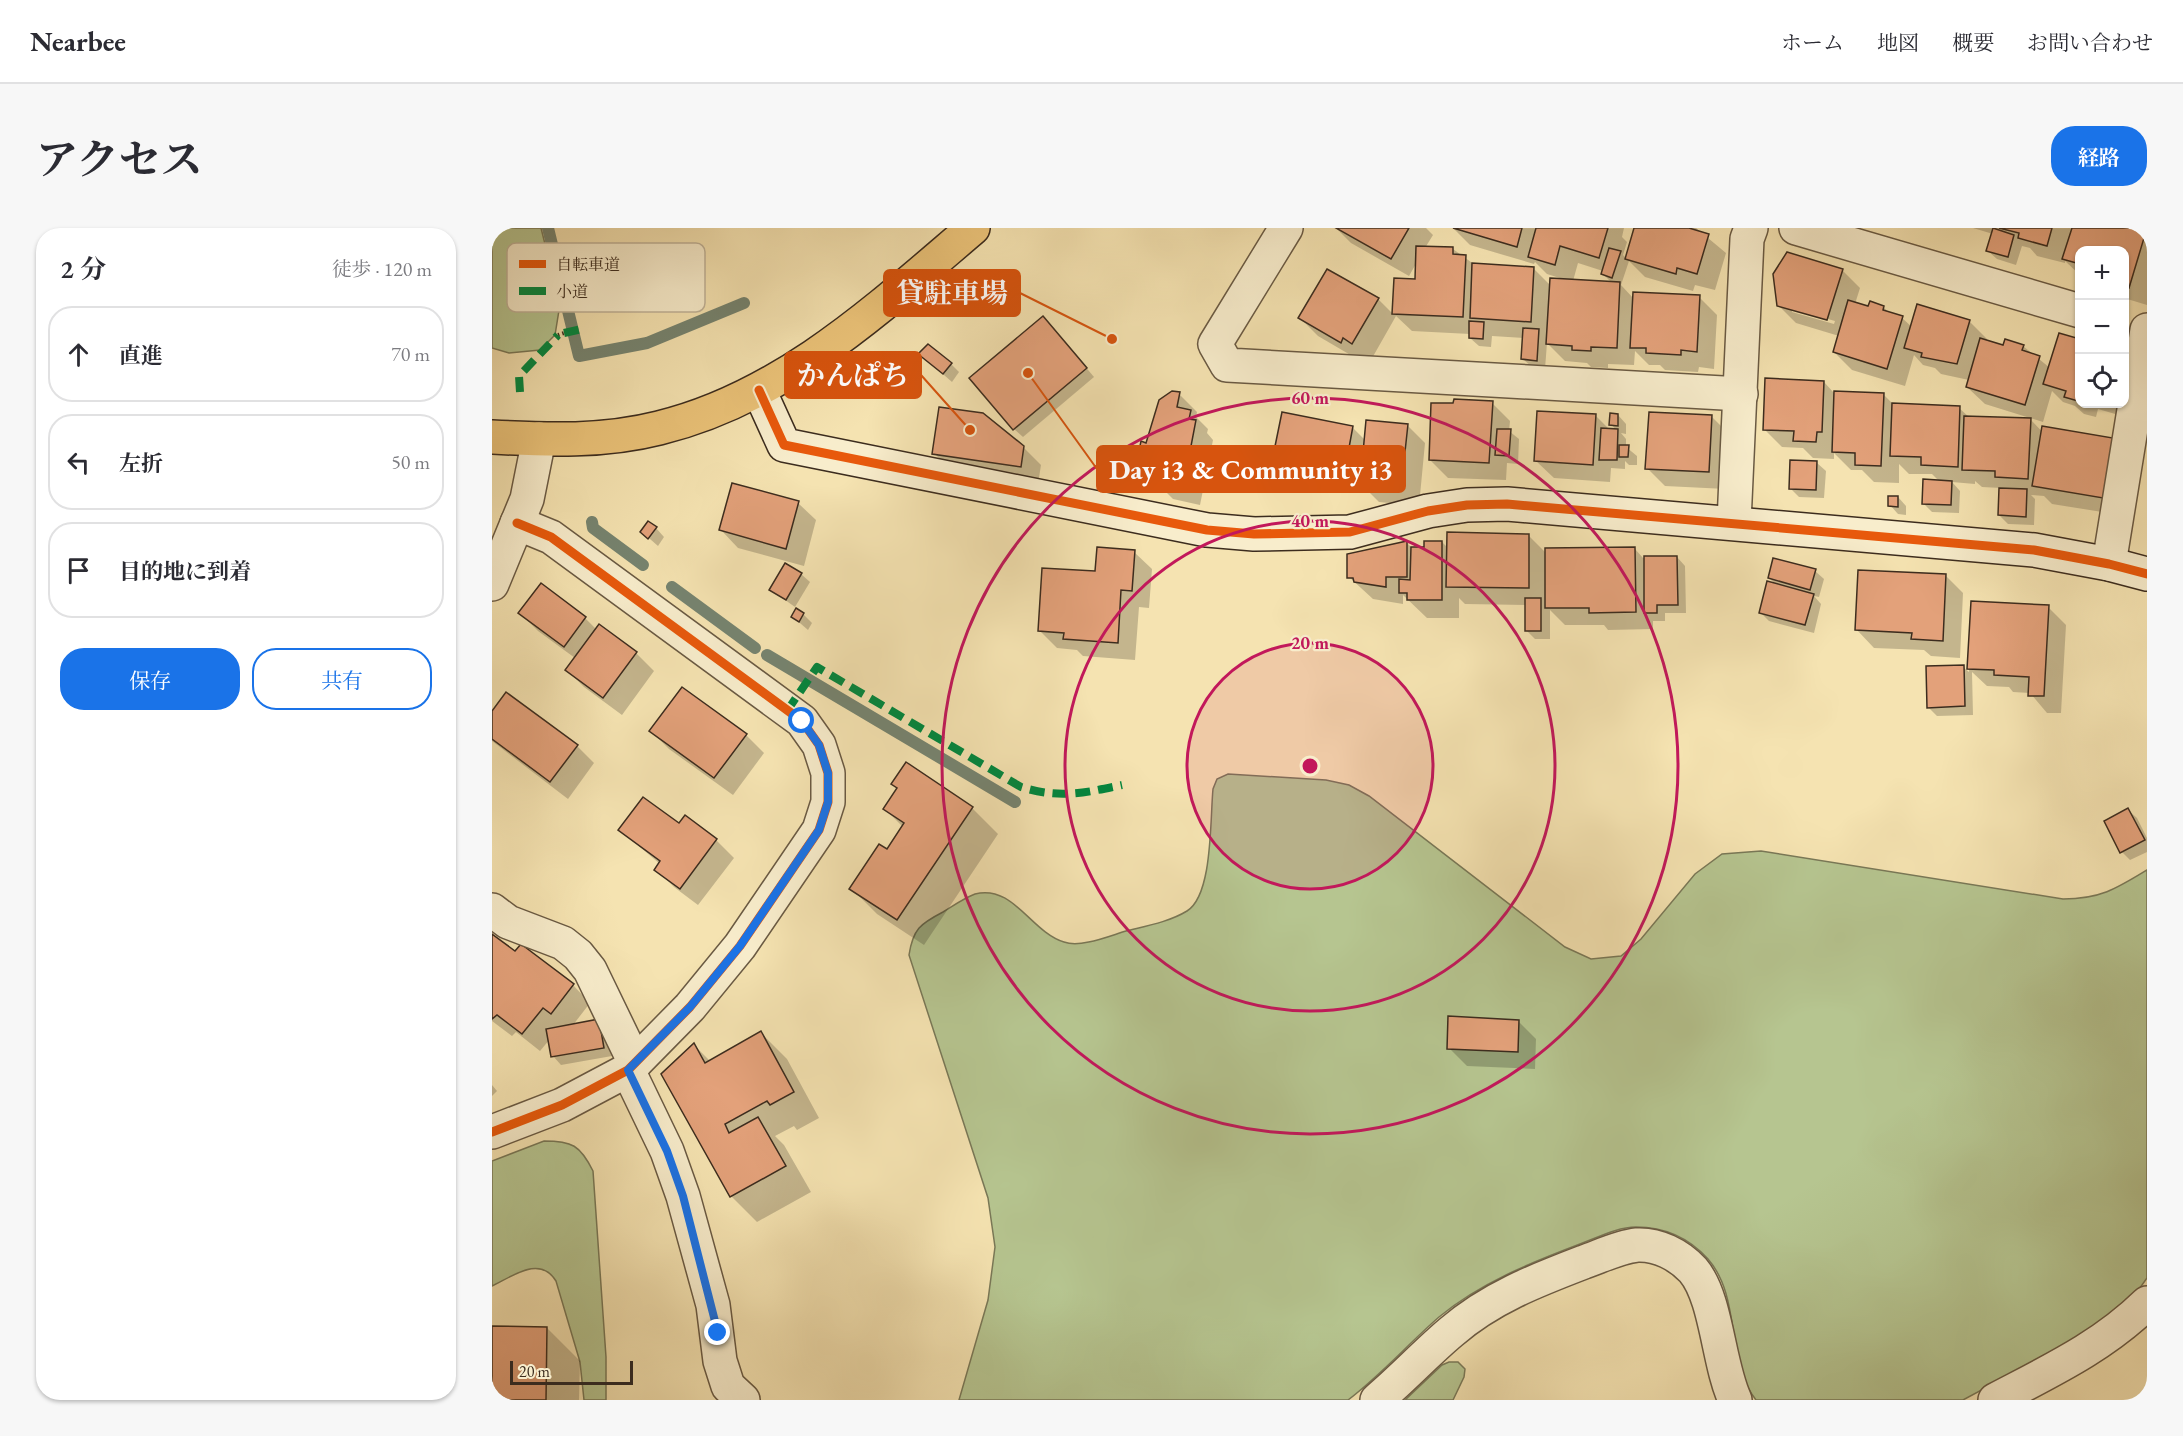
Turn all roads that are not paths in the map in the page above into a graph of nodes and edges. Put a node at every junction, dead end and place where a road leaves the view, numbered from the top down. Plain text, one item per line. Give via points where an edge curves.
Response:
1 (973, 228) edge
2 (1286, 228) edge
3 (1750, 228) edge
4 (1796, 228) edge
5 (2075, 310) edge
6 (2129, 325) edge
7 (2147, 329) edge
8 (759, 390) junction
9 (1741, 394) junction
10 (492, 437) edge
11 (539, 439) junction
12 (1734, 522) junction
13 (517, 523) junction
14 (2109, 564) junction
15 (2147, 574) edge
16 (492, 584) edge
17 (492, 910) edge
18 (631, 1067) junction
19 (492, 1131) edge
20 (2147, 1303) edge
21 (743, 1400) edge
22 (1377, 1400) edge
23 (1735, 1400) edge
24 (1995, 1400) edge

1 - 8 main road via 860,322 805,363
2 - 9 street via 1215,344 1227,365
3 - 9 street
4 - 5 street
6 - 7 street
7 - 14 street
8 - 11 main road via 710,413 658,429 605,437
8 - 12 street via 784,445 1207,530 1350,532 1428,511 1507,504
9 - 12 street
10 - 11 main road
11 - 13 street via 527,498
12 - 14 street via 2002,547
13 - 16 street
13 - 18 street via 551,537 802,721 819,745 828,773 828,802 819,830 740,946 690,1007
14 - 15 street
17 - 18 street via 508,922 563,943 578,955 590,970
18 - 19 street via 562,1105
18 - 21 street via 683,1196 713,1305 720,1361 729,1386
20 - 24 street via 2096,1346
22 - 23 street via 1452,1331 1490,1303 1533,1282 1636,1245 1658,1247 1679,1257 1695,1272 1713,1317 1725,1378

